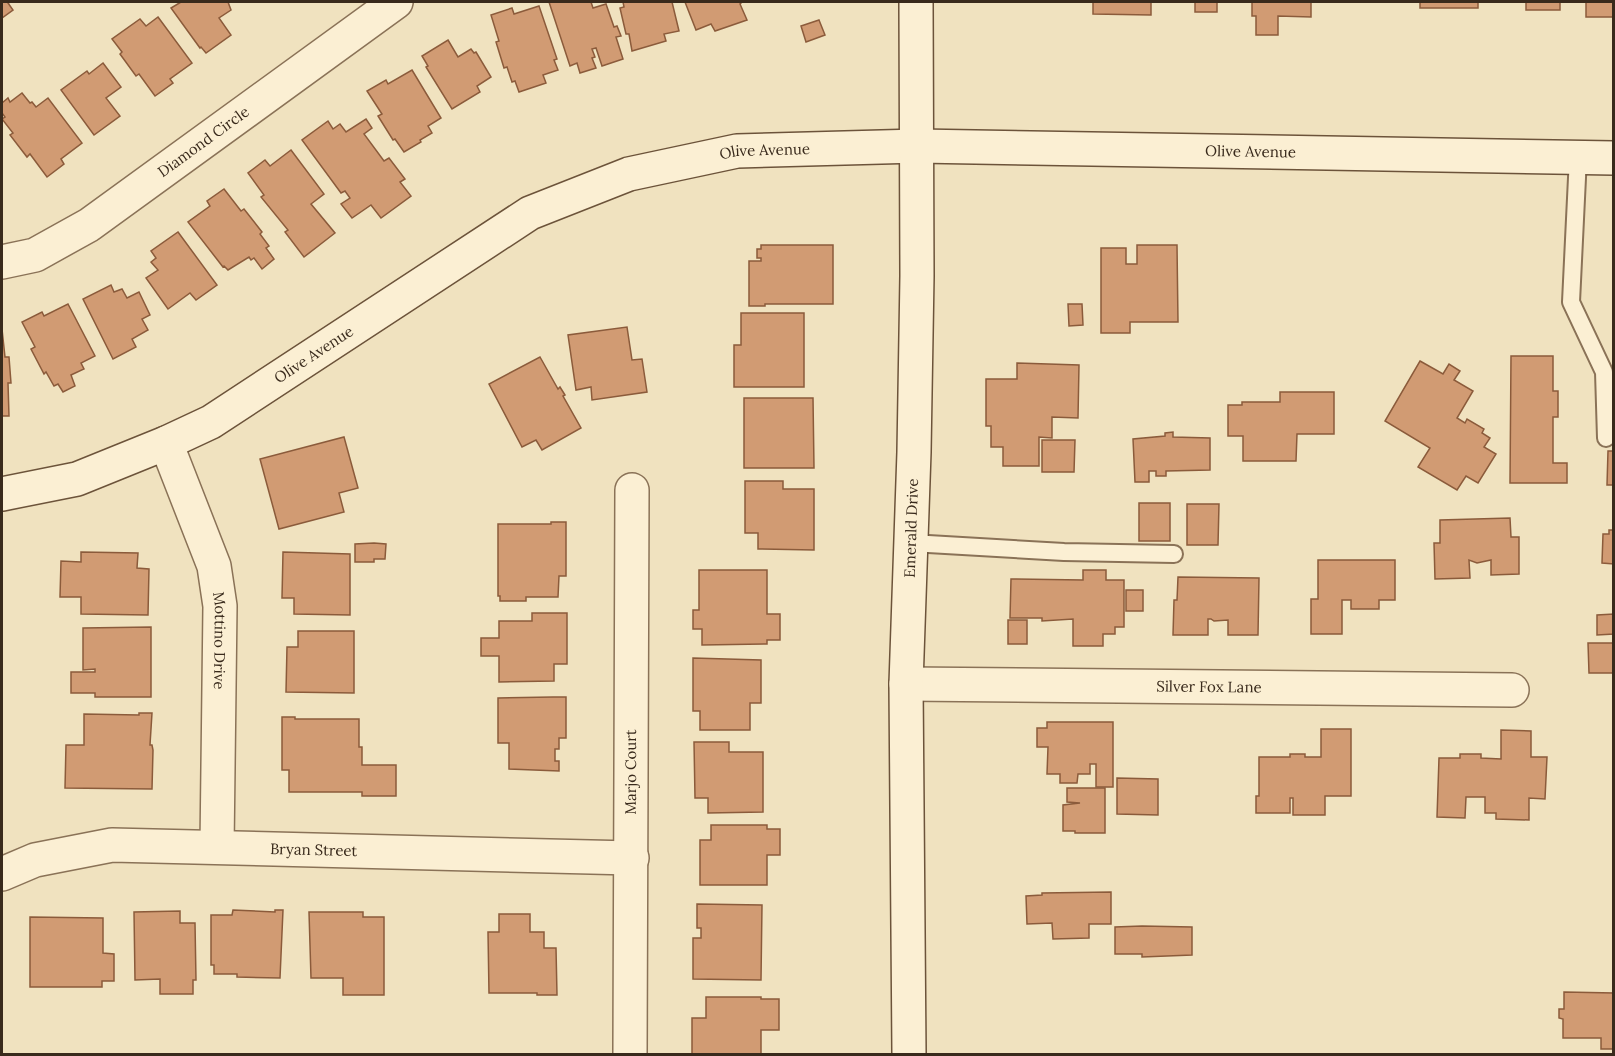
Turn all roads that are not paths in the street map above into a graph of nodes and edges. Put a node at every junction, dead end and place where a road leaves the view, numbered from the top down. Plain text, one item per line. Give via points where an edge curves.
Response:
1 (396, 2) edge
2 (916, 2) edge
3 (918, 146) junction
4 (1578, 157) junction
5 (1614, 158) edge
6 (2, 262) edge
7 (1606, 438) dead end
8 (166, 443) junction
9 (632, 490) dead end
10 (2, 494) edge
11 (911, 543) junction
12 (1174, 555) dead end
13 (906, 684) junction
14 (1512, 690) dead end
15 (217, 847) junction
16 (632, 858) junction
17 (2, 874) edge
18 (630, 1054) edge
19 (909, 1054) edge

1 - 6 main road, Diamond Circle via 89,225 35,255
2 - 3 main road, Emerald Drive
3 - 4 main road, Olive Avenue
3 - 8 main road, Olive Avenue via 737,151 629,174 575,195 530,213 211,422
3 - 11 main road, Emerald Drive
4 - 5 main road, Olive Avenue
4 - 7 lane via 1571,302 1604,372
8 - 10 main road, Olive Avenue via 77,479
8 - 15 main road, Mottino Drive via 214,566 220,606
9 - 16 main road, Marjo Court
11 - 12 lane
11 - 13 main road, Emerald Drive
13 - 14 main road, Silver Fox Lane
13 - 19 main road, Emerald Drive
15 - 16 main road, Bryan Street
15 - 17 main road, Bryan Street via 112,845 35,860
16 - 18 main road, Marjo Court

